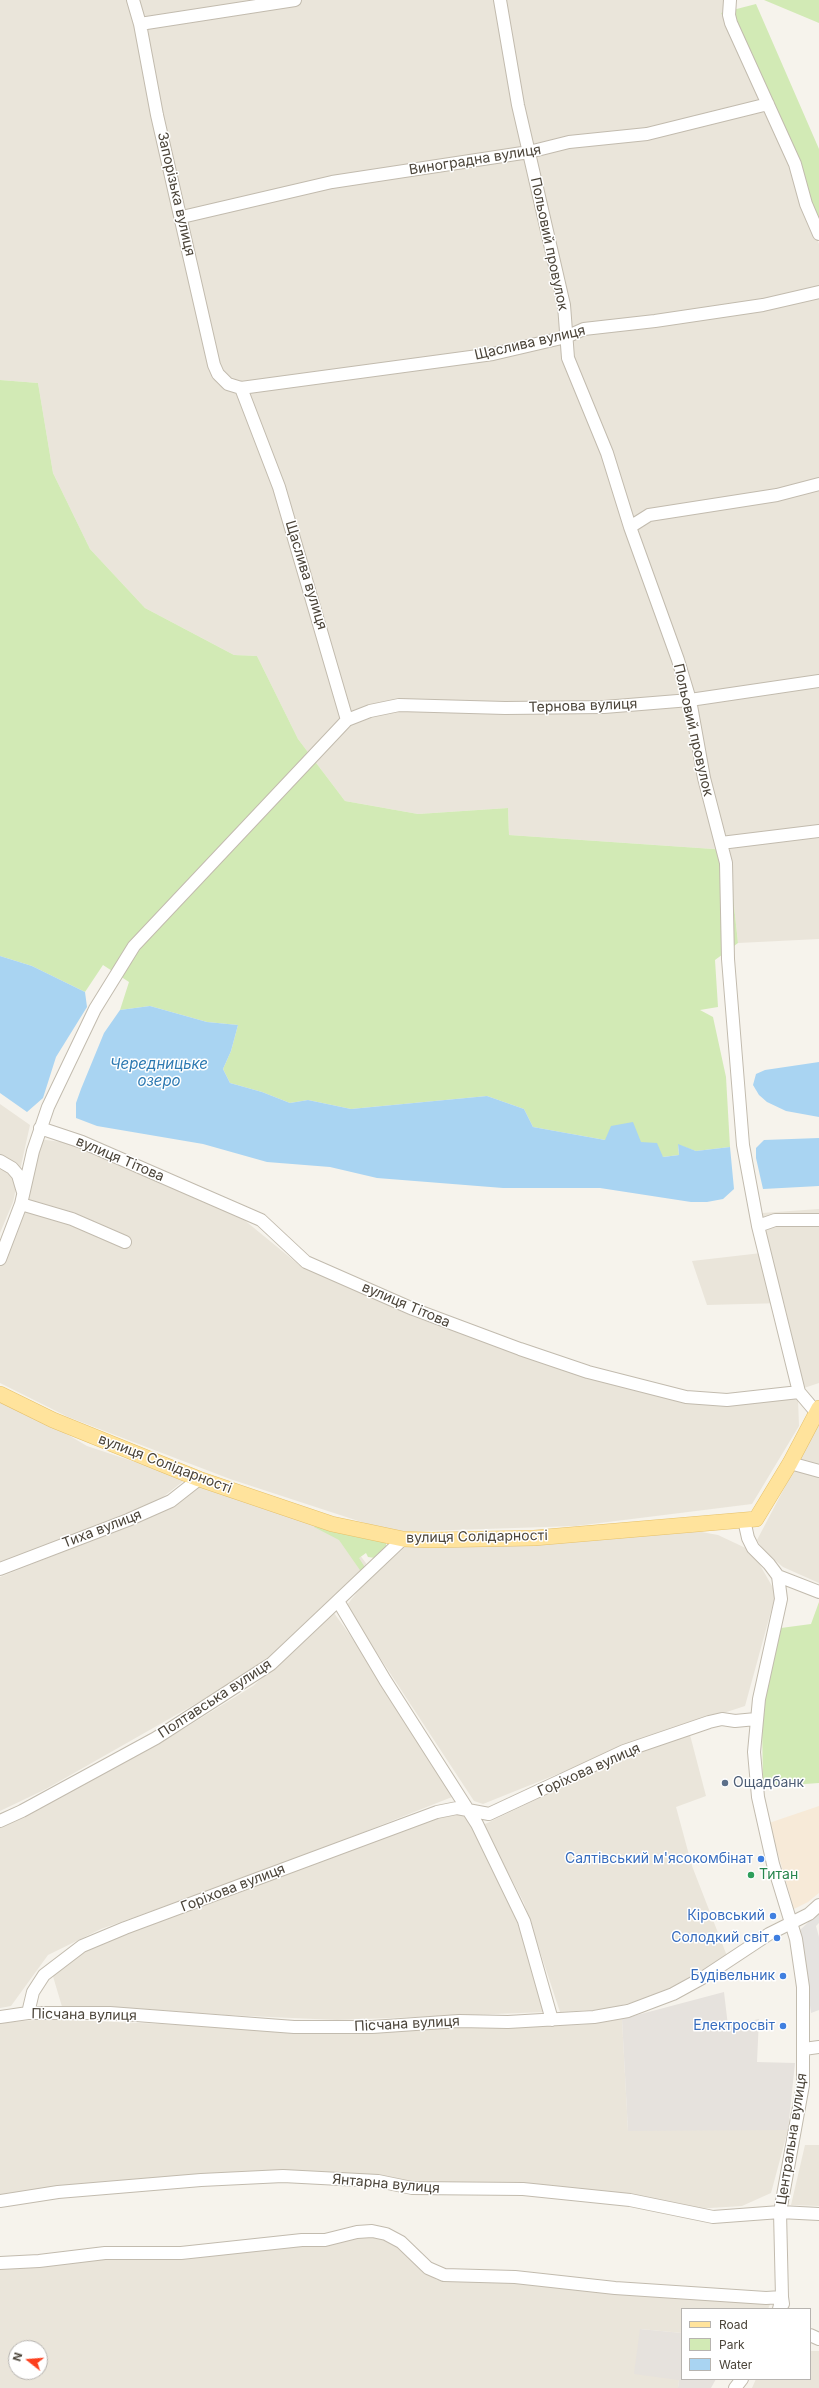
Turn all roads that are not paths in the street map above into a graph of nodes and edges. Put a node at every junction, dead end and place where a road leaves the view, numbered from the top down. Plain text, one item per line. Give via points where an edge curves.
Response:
1 (133, 0) edge
2 (294, 0) edge
3 (500, 0) edge
4 (730, 0) edge
5 (140, 24) junction
6 (768, 104) junction
7 (529, 152) junction
8 (182, 217) junction
9 (819, 234) edge
10 (819, 292) edge
11 (566, 336) junction
12 (228, 384) joint
13 (241, 388) junction
14 (819, 484) edge
15 (630, 527) junction
16 (819, 681) edge
17 (690, 700) junction
18 (347, 720) junction
19 (819, 831) edge
20 (721, 843) junction
21 (40, 1128) junction
22 (0, 1161) edge
23 (22, 1199) junction
24 (819, 1220) edge
25 (758, 1226) junction
26 (125, 1242) dead end
27 (0, 1259) edge
28 (800, 1392) junction
29 (0, 1394) edge
30 (818, 1410) edge
31 (790, 1462) junction
32 (819, 1471) edge
33 (199, 1478) junction
34 (744, 1520) junction
35 (403, 1539) junction
36 (0, 1569) edge
37 (778, 1576) junction
38 (819, 1592) edge
39 (338, 1601) junction
40 (756, 1719) junction
41 (469, 1811) junction
42 (0, 1821) edge
43 (819, 1905) edge
44 (791, 1922) junction
45 (28, 2013) junction
46 (0, 2017) edge
47 (552, 2020) junction
48 (819, 2047) edge
49 (804, 2049) junction
50 (0, 2201) edge
51 (780, 2212) junction
52 (819, 2214) edge
53 (0, 2263) edge
54 (782, 2305) edge

1 - 5 street, Запорізька вулиця
2 - 5 street
3 - 7 street, Польовий провулок
4 - 6 street via 731,23
5 - 8 street, Запорізька вулиця via 157,115
6 - 7 street, Виноградна вулиця via 647,134 569,142
6 - 9 street via 795,164 806,204
7 - 8 street, Виноградна вулиця via 332,182
7 - 11 street, Польовий провулок via 564,305
8 - 12 street, Запорізька вулиця via 214,365 218,374
10 - 11 street, Щаслива вулиця via 763,305 584,329
11 - 13 street, Щаслива вулиця via 493,354
11 - 15 street, Польовий провулок via 568,358 607,453
12 - 13 street, Щаслива вулиця
13 - 18 street, Щаслива вулиця via 279,487
14 - 15 street via 777,495 649,515
15 - 17 street, Польовий провулок
16 - 17 street, Тернова вулиця
17 - 18 street, Тернова вулиця via 604,708 399,705 370,711
17 - 20 street, Польовий провулок via 704,778
18 - 21 street via 134,946 95,1009
19 - 20 street
20 - 25 street, Польовий провулок via 726,863 728,959 743,1145
21 - 23 street
21 - 28 street, вулиця Тітова via 82,1142 261,1220 306,1262 413,1309 520,1349 588,1372 686,1397 727,1400
22 - 23 street via 18,1175
23 - 26 street
23 - 27 street
24 - 25 street via 775,1220
25 - 28 street, Польовий провулок
28 - 30 street
29 - 33 main road, вулиця Солідарності via 53,1420
30 - 31 main road, вулиця Солідарності
31 - 32 street
31 - 34 main road, вулиця Солідарності via 756,1519
33 - 35 main road, вулиця Солідарності via 332,1524
33 - 36 street, Тиха вулиця via 171,1501
34 - 35 main road, вулиця Солідарності via 534,1538
34 - 37 street, Центральна вулиця via 753,1548 770,1564
35 - 39 street, Полтавська вулиця
37 - 38 street
37 - 40 street, Центральна вулиця via 781,1599
39 - 41 street
39 - 42 street, Полтавська вулиця via 271,1664 156,1738 22,1812
40 - 41 street, Горіхова вулиця via 722,1719 708,1722 624,1752 490,1814
40 - 44 street, Центральна вулиця via 754,1752 758,1797 773,1864
41 - 45 street, Горіхова вулиця via 457,1808 437,1812 82,1946 37,1983
41 - 47 street via 524,1921
43 - 44 street via 809,1914
44 - 47 street, Пісчана вулиця via 704,1978 666,1997 628,2011
44 - 49 street, Центральна вулиця via 801,1964
45 - 46 street, Пісчана вулиця
45 - 47 street, Пісчана вулиця via 110,2013 294,2027 372,2027 458,2021
48 - 49 street
49 - 51 street, Центральна вулиця via 803,2085
50 - 51 street, Янтарна вулиця via 58,2192 283,2176 378,2181 412,2188 523,2189 630,2200 713,2217
51 - 52 street, Янтарна вулиця
51 - 54 street, Центральна вулиця
53 - 54 street via 104,2253 181,2253 302,2240 325,2240 372,2231 386,2234 401,2242 428,2268 444,2275 515,2277 615,2288 766,2298

